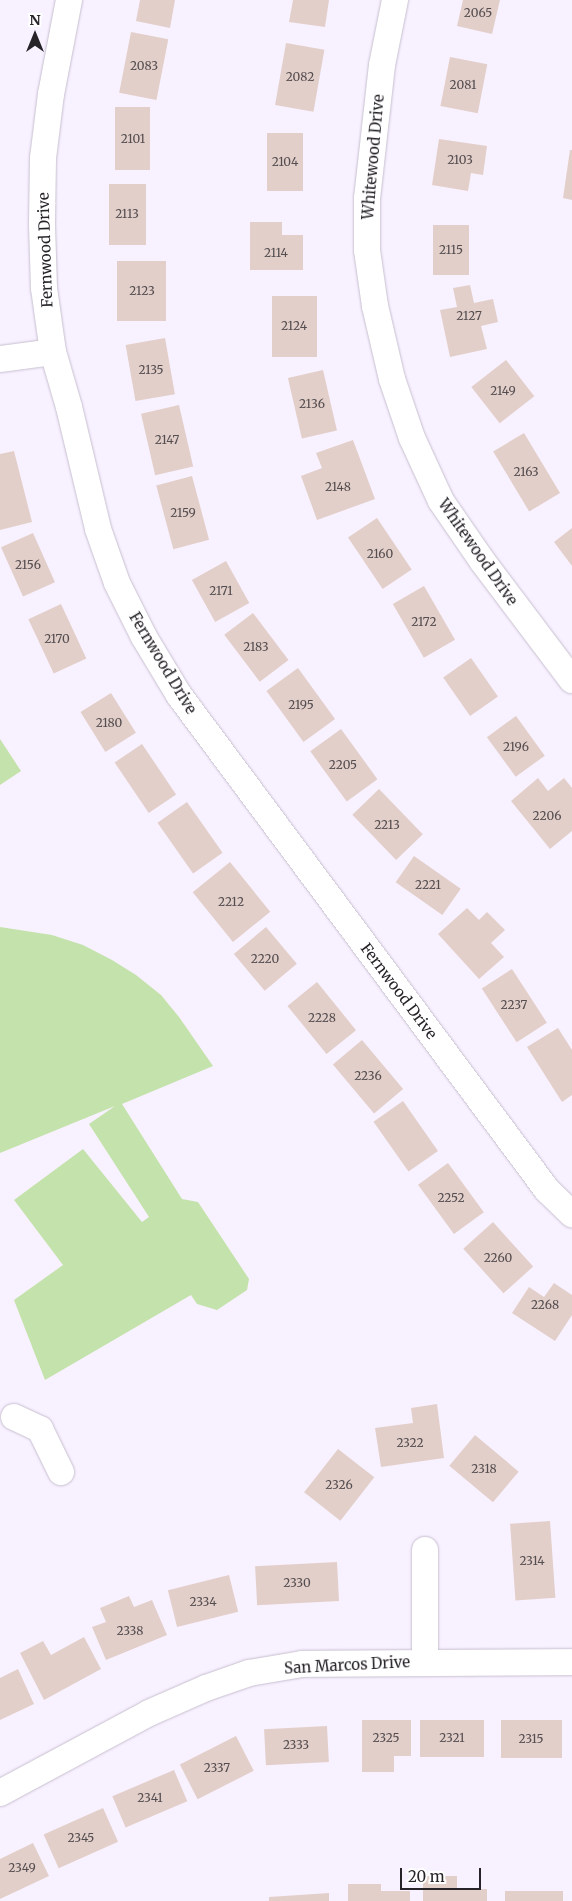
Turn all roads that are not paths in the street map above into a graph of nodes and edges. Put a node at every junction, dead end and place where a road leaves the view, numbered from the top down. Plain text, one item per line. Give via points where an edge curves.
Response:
1 (69, 0) edge
2 (395, 0) edge
3 (53, 352) junction
4 (0, 359) edge
5 (572, 680) edge
6 (572, 1214) edge
7 (14, 1417) dead end
8 (61, 1472) dead end
9 (425, 1550) dead end
10 (425, 1662) junction
11 (572, 1662) edge
12 (0, 1793) edge

1 - 3 street, Fernwood Drive via 51,94 44,158 44,288
2 - 5 street, Whitewood Drive via 382,65 366,198 366,250 392,379 412,438 441,501
3 - 4 street
3 - 6 street, Fernwood Drive via 98,529 117,583 144,637 179,695 548,1190
7 - 8 street via 40,1429
9 - 10 street
10 - 11 street, San Marcos Drive
10 - 12 street, San Marcos Drive via 302,1664 249,1674 206,1688 149,1714

